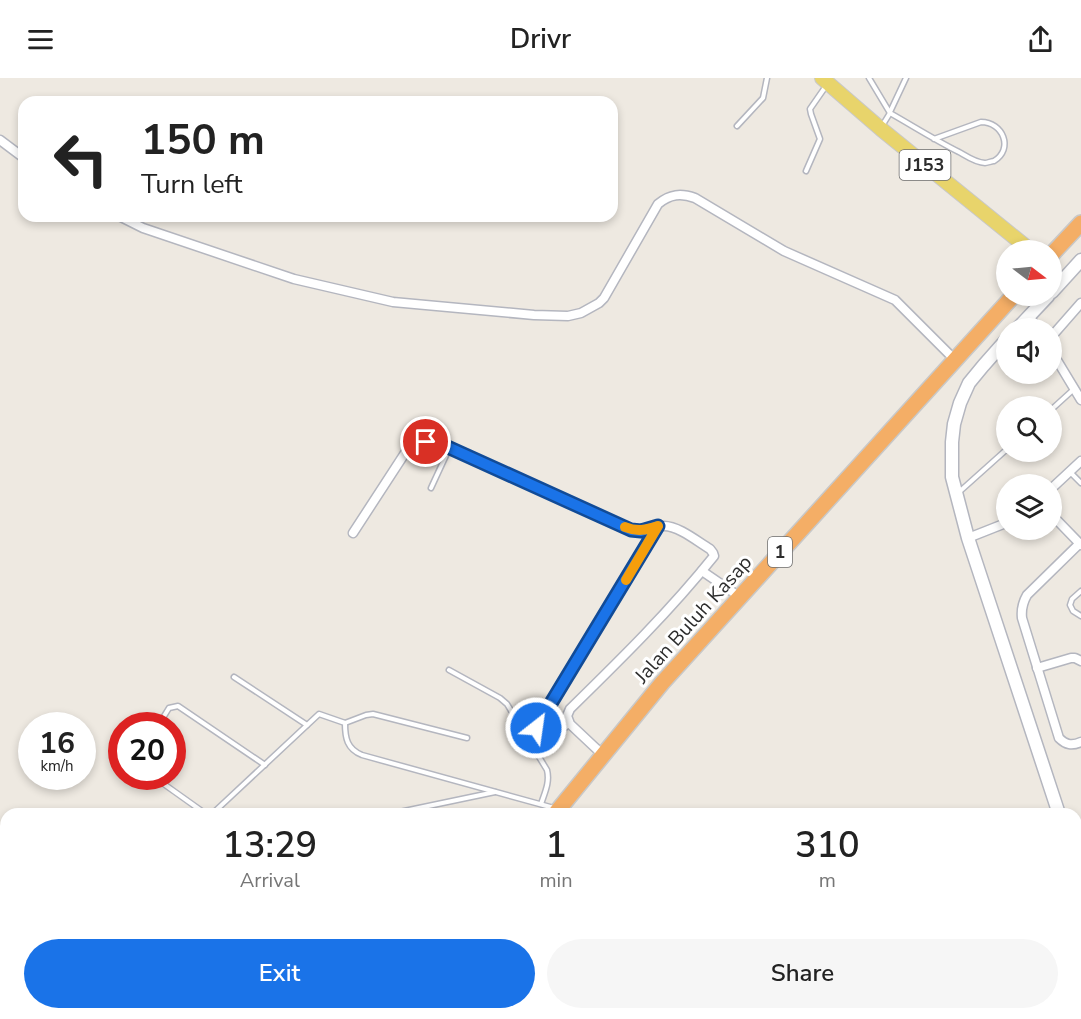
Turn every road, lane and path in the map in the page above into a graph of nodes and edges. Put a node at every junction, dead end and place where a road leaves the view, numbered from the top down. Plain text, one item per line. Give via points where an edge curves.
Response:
1 (767, 78) edge
2 (868, 78) edge
3 (906, 78) edge
4 (825, 80) edge
5 (890, 113) junction
6 (737, 126) dead end
7 (881, 129) junction
8 (934, 139) junction
9 (0, 140) edge
10 (18, 154) edge
11 (806, 171) dead end
12 (130, 222) edge
13 (1081, 223) edge
14 (1018, 240) edge
15 (1062, 243) edge
16 (1081, 260) edge
17 (1062, 281) edge
18 (1081, 303) edge
19 (1003, 306) edge
20 (1038, 306) edge
21 (1029, 316) edge
22 (1062, 325) edge
23 (996, 351) edge
24 (955, 360) junction
25 (1062, 367) edge
26 (1078, 391) edge
27 (1062, 402) edge
28 (449, 448) junction
29 (996, 459) edge
30 (1081, 461) edge
31 (1069, 471) junction
32 (1062, 478) edge
33 (1081, 483) edge
34 (430, 488) dead end
35 (956, 495) junction
36 (658, 526) junction
37 (1062, 526) edge
38 (996, 528) edge
39 (353, 533) dead end
40 (969, 538) junction
41 (1080, 545) edge
42 (702, 571) junction
43 (1081, 591) edge
44 (740, 597) junction
45 (1081, 616) edge
46 (1081, 661) edge
47 (1037, 668) junction
48 (449, 670) dead end
49 (234, 678) dead end
50 (167, 712) edge
51 (345, 723) junction
52 (570, 724) junction
53 (307, 725) junction
54 (467, 738) dead end
55 (1081, 742) edge
56 (603, 755) junction
57 (265, 765) junction
58 (172, 790) edge
59 (496, 792) junction
60 (542, 804) junction
61 (198, 808) edge
62 (218, 808) edge
63 (419, 808) edge
64 (549, 808) edge
65 (559, 808) edge
66 (1057, 808) edge

1 - 6 lane via 763,99
2 - 5 lane
3 - 5 lane
4 - 7 main road, J153
4 - 11 lane via 810,110 820,139
5 - 7 lane
5 - 8 lane
7 - 14 main road, J153
8 - 8 lane via 984,163 996,159 1004,146 1002,133 987,122
9 - 10 street
12 - 24 street via 294,279 393,302 571,316 604,298 658,204 672,195 688,195 784,251 895,300
13 - 15 highway
16 - 17 street
18 - 22 street
19 - 24 highway, Jalan Buluh Kasap / 1
20 - 21 street
23 - 35 street via 969,383 960,402 952,442
24 - 44 highway, Jalan Buluh Kasap / 1
25 - 26 street
26 - 27 lane
28 - 34 lane
28 - 36 street via 631,530
28 - 39 street via 426,442 407,450
29 - 35 lane
30 - 31 street
31 - 32 street
31 - 33 lane
35 - 40 street
36 - 42 street via 675,528 714,553
36 - 52 lane via 536,728 548,741
37 - 41 street
38 - 40 street
40 - 66 street
41 - 47 street via 1024,601 1022,618
42 - 44 street
42 - 52 street via 570,709
43 - 45 lane via 1070,605
44 - 56 highway, Jalan Buluh Kasap / 1
46 - 47 street via 1073,657
47 - 55 street via 1059,738 1070,745
48 - 60 lane via 507,704 547,770 548,784
49 - 53 lane
50 - 57 lane via 178,706
51 - 53 lane via 319,714
51 - 54 lane via 373,714
51 - 59 lane via 346,740 357,753
52 - 56 street
53 - 57 lane
56 - 65 highway, Jalan Buluh Kasap / 1
57 - 62 lane
58 - 61 lane
59 - 60 lane
59 - 63 lane
60 - 64 lane

